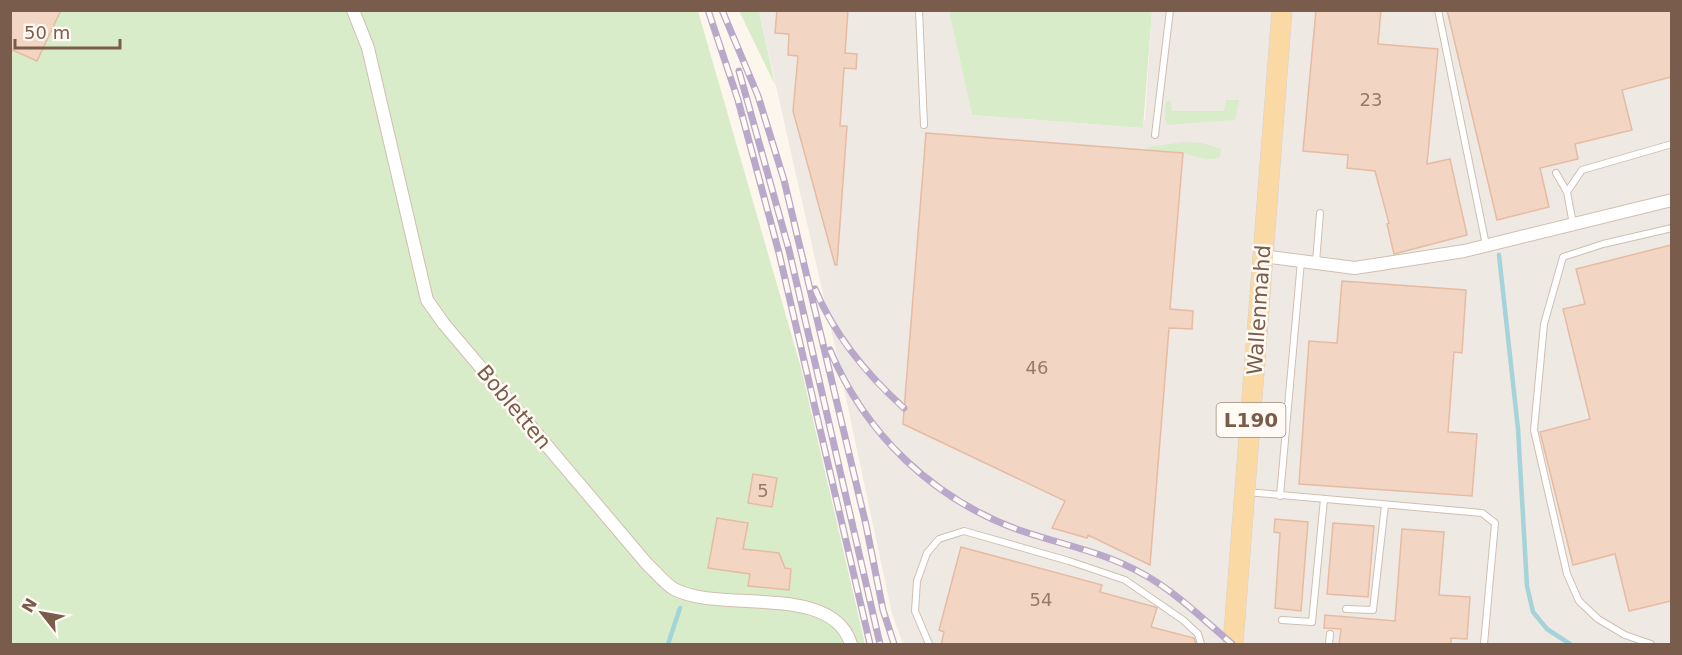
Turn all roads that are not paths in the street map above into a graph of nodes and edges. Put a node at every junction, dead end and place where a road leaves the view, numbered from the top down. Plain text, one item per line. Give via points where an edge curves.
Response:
1 (353, 10) edge
2 (919, 10) edge
3 (1170, 10) edge
4 (1282, 10) edge
5 (1438, 10) edge
6 (924, 125) dead end
7 (1155, 135) dead end
8 (1671, 144) edge
9 (1556, 173) dead end
10 (1567, 192) junction
11 (1671, 200) edge
12 (1320, 213) dead end
13 (1574, 224) junction
14 (1671, 228) edge
15 (1486, 245) junction
16 (1262, 256) junction
17 (1301, 261) junction
18 (1316, 263) junction
19 (1245, 492) junction
20 (1280, 495) junction
21 (1324, 499) junction
22 (1385, 505) junction
23 (1346, 609) dead end
24 (1282, 621) dead end
25 (1330, 634) dead end
26 (851, 645) edge
27 (929, 645) edge
28 (1201, 645) edge
29 (1233, 645) edge
30 (1329, 645) edge
31 (1484, 645) edge
32 (1652, 645) edge

1 - 26 street, Bobletten via 368,48 427,300 444,324 647,564 674,589 699,597 805,607 826,614 844,629
2 - 6 lane
3 - 7 lane
4 - 16 main road, Wallenmahd / L190
5 - 15 lane
8 - 10 lane via 1582,170
9 - 10 lane
10 - 13 lane
11 - 13 street
12 - 18 lane
13 - 15 street
14 - 32 lane via 1563,257 1544,324 1534,430 1567,574 1579,601 1598,619
15 - 18 street via 1355,268
16 - 17 street
16 - 19 main road, Wallenmahd / L190
17 - 18 street
17 - 20 lane
19 - 20 lane
19 - 29 main road, Wallenmahd / L190
20 - 21 lane
21 - 22 lane
21 - 24 lane via 1312,622
22 - 23 lane via 1373,610
22 - 31 lane via 1482,513 1495,523
25 - 30 lane
27 - 28 lane via 915,611 917,581 927,553 939,539 964,531 1125,580 1183,620 1198,634

